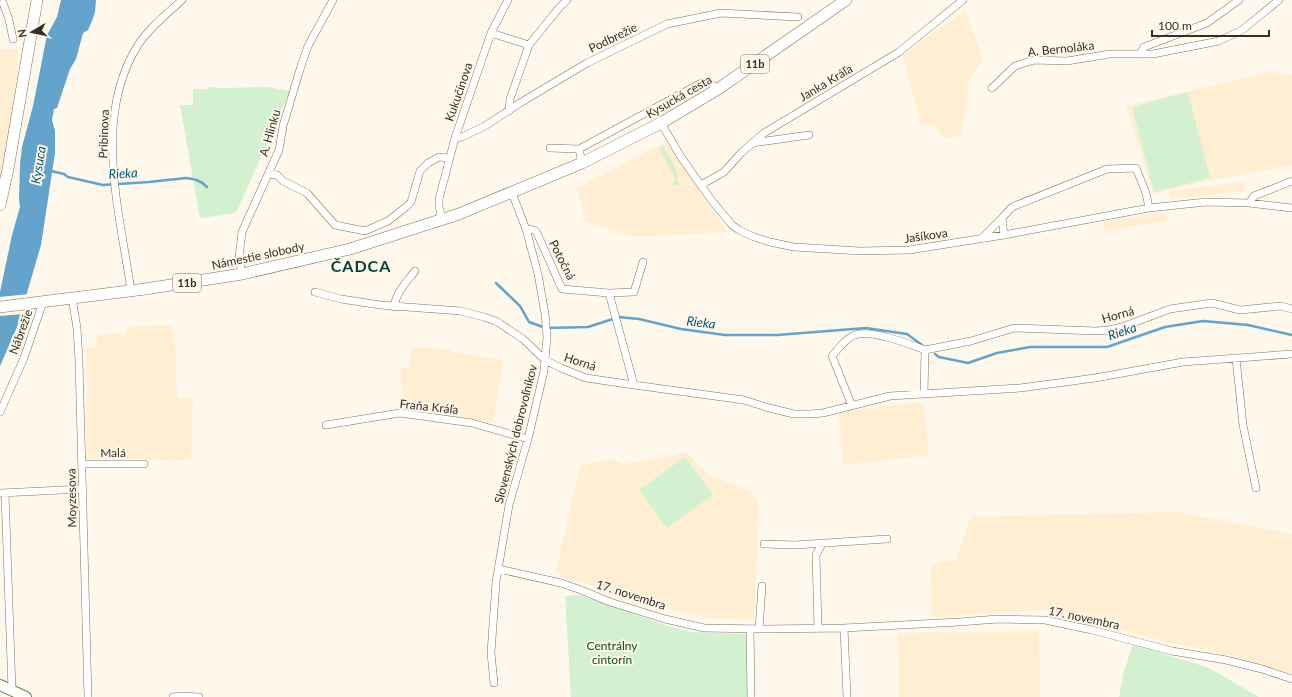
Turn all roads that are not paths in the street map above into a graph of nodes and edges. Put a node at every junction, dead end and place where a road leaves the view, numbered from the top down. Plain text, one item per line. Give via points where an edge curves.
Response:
1 (37, 0) edge
2 (47, 0) edge
3 (182, 0) edge
4 (333, 0) edge
5 (508, 0) edge
6 (567, 0) edge
7 (846, 0) edge
8 (963, 0) edge
9 (1239, 0) edge
10 (1279, 0) edge
11 (3, 3) dead end
12 (798, 17) dead end
13 (491, 33) junction
14 (13, 39) dead end
15 (529, 45) junction
16 (1140, 54) junction
17 (992, 88) dead end
18 (718, 89) junction
19 (509, 111) junction
20 (661, 123) junction
21 (809, 135) dead end
22 (454, 138) junction
23 (752, 143) junction
24 (550, 148) dead end
25 (579, 149) junction
26 (449, 158) junction
27 (582, 163) junction
28 (269, 174) junction
29 (1292, 181) edge
30 (702, 185) junction
31 (512, 193) junction
32 (1249, 203) junction
33 (0, 204) edge
34 (1149, 208) junction
35 (1292, 208) edge
36 (1002, 218) junction
37 (442, 220) junction
38 (526, 229) junction
39 (1004, 235) junction
40 (982, 238) junction
41 (643, 262) dead end
42 (415, 271) dead end
43 (242, 274) junction
44 (131, 291) junction
45 (315, 292) dead end
46 (609, 293) junction
47 (72, 298) junction
48 (40, 303) junction
49 (0, 307) edge
50 (394, 307) junction
51 (1292, 309) edge
52 (925, 350) junction
53 (1292, 354) edge
54 (1236, 358) junction
55 (545, 360) junction
56 (634, 385) junction
57 (924, 394) junction
58 (852, 406) junction
59 (0, 412) edge
60 (326, 424) dead end
61 (528, 439) junction
62 (82, 464) junction
63 (144, 464) dead end
64 (1256, 488) dead end
65 (83, 489) junction
66 (2, 493) edge
67 (887, 539) dead end
68 (764, 544) dead end
69 (822, 544) junction
70 (499, 569) junction
71 (762, 586) dead end
72 (818, 628) junction
73 (844, 628) junction
74 (750, 629) junction
75 (759, 629) junction
76 (1292, 679) edge
77 (494, 683) dead end
78 (0, 685) edge
79 (12, 690) junction
80 (26, 697) edge
81 (88, 697) edge
82 (173, 697) edge
83 (199, 697) edge
84 (751, 697) edge
85 (847, 697) edge

1 - 2 main road
1 - 33 main road
3 - 44 street, Pribinova via 139,44 122,78 117,96 114,181
4 - 28 street, A. Hlinku via 311,40 301,66 283,126 279,150
5 - 13 street, Kukučínova
6 - 15 street
7 - 18 main road, Kysucká cesta / 11b
8 - 23 street, Janka Kráľa via 899,52 764,133
9 - 16 street via 1207,22 1144,47
10 - 16 street, A. Bernoláka via 1242,30 1219,41 1153,54
11 - 14 street
12 - 19 street, Podbrežie via 721,13 667,24 587,63
13 - 15 street
13 - 22 street, Kukučínova
15 - 19 street via 510,99
16 - 17 street, A. Bernoláka via 1110,54 1068,61 1034,60 1016,66
18 - 20 main road, Kysucká cesta / 11b
18 - 25 street via 708,82 703,82
19 - 22 street, Podbrežie via 485,126
20 - 27 main road, Kysucká cesta / 11b
20 - 30 street, Jašíkova via 681,157
21 - 23 street
22 - 26 street, Kukučínova
23 - 30 street, Janka Kráľa via 724,172
24 - 25 street
25 - 27 street
26 - 28 street via 439,157 428,162 420,171 411,202 406,208 388,221 366,231 335,225 307,193 276,175
26 - 37 street, Kukučínova via 439,199
27 - 31 main road, Kysucká cesta / 11b
28 - 43 street, A. Hlinku via 242,232 239,257
29 - 32 street via 1254,196
30 - 40 street, Jašíkova via 726,218 739,230 781,245 807,249 909,250
31 - 37 main road, Námestie slobody / 11b
31 - 38 street, Slovenských dobrovoľníkov
32 - 34 street, Jašíkova via 1206,202
32 - 35 street, Jašíkova
34 - 36 street via 1136,168 1107,169 1012,207
34 - 39 street, Jašíkova
36 - 39 street
36 - 40 street
37 - 43 main road, Námestie slobody / 11b via 350,249
38 - 46 street, Potočná via 534,230 537,234 562,289
38 - 55 street, Slovenských dobrovoľníkov via 545,314
39 - 40 street, Jašíkova
41 - 46 street, Potočná via 634,292
42 - 50 street via 398,293
43 - 44 main road, Námestie slobody / 11b
44 - 47 main road, Námestie slobody / 11b
45 - 50 street, Horná via 341,299
46 - 56 street
47 - 48 main road, Námestie slobody / 11b
47 - 62 street, Moyzesova via 77,328
48 - 49 main road, Námestie slobody / 11b
48 - 59 street, Nábrežie via 24,358
50 - 55 street, Horná via 461,311 496,321 523,339
51 - 52 street, Horná via 1281,306 1240,310 1212,303 1170,309 1109,330 1096,332 1014,328
52 - 57 street
52 - 58 street via 906,342 872,334 856,334 832,356
53 - 54 street, Horná
54 - 57 street, Horná via 1183,362 1020,388
54 - 64 street via 1243,425
55 - 56 street, Horná via 586,378
55 - 61 street, Slovenských dobrovoľníkov
56 - 58 street, Horná via 744,400 794,414 823,413
57 - 58 street, Horná via 890,396
60 - 61 street, Fraňa Kráľa via 400,413 472,423
61 - 70 street, Slovenských dobrovoľníkov via 509,506
62 - 63 street, Malá
62 - 65 street, Moyzesova
65 - 66 street
65 - 81 street, Moyzesova
66 - 79 street
67 - 69 street
68 - 69 street
69 - 72 street via 816,555
70 - 74 street, 17. novembra via 548,580 665,619 704,628
70 - 77 street, Slovenských dobrovoľníkov via 491,652
71 - 75 street
72 - 73 street, 17. novembra
72 - 75 street, 17. novembra
73 - 76 street, 17. novembra via 998,619 1045,620 1233,662
73 - 85 street
74 - 75 street, 17. novembra
74 - 84 street
78 - 79 main road
79 - 80 main road
82 - 83 street

